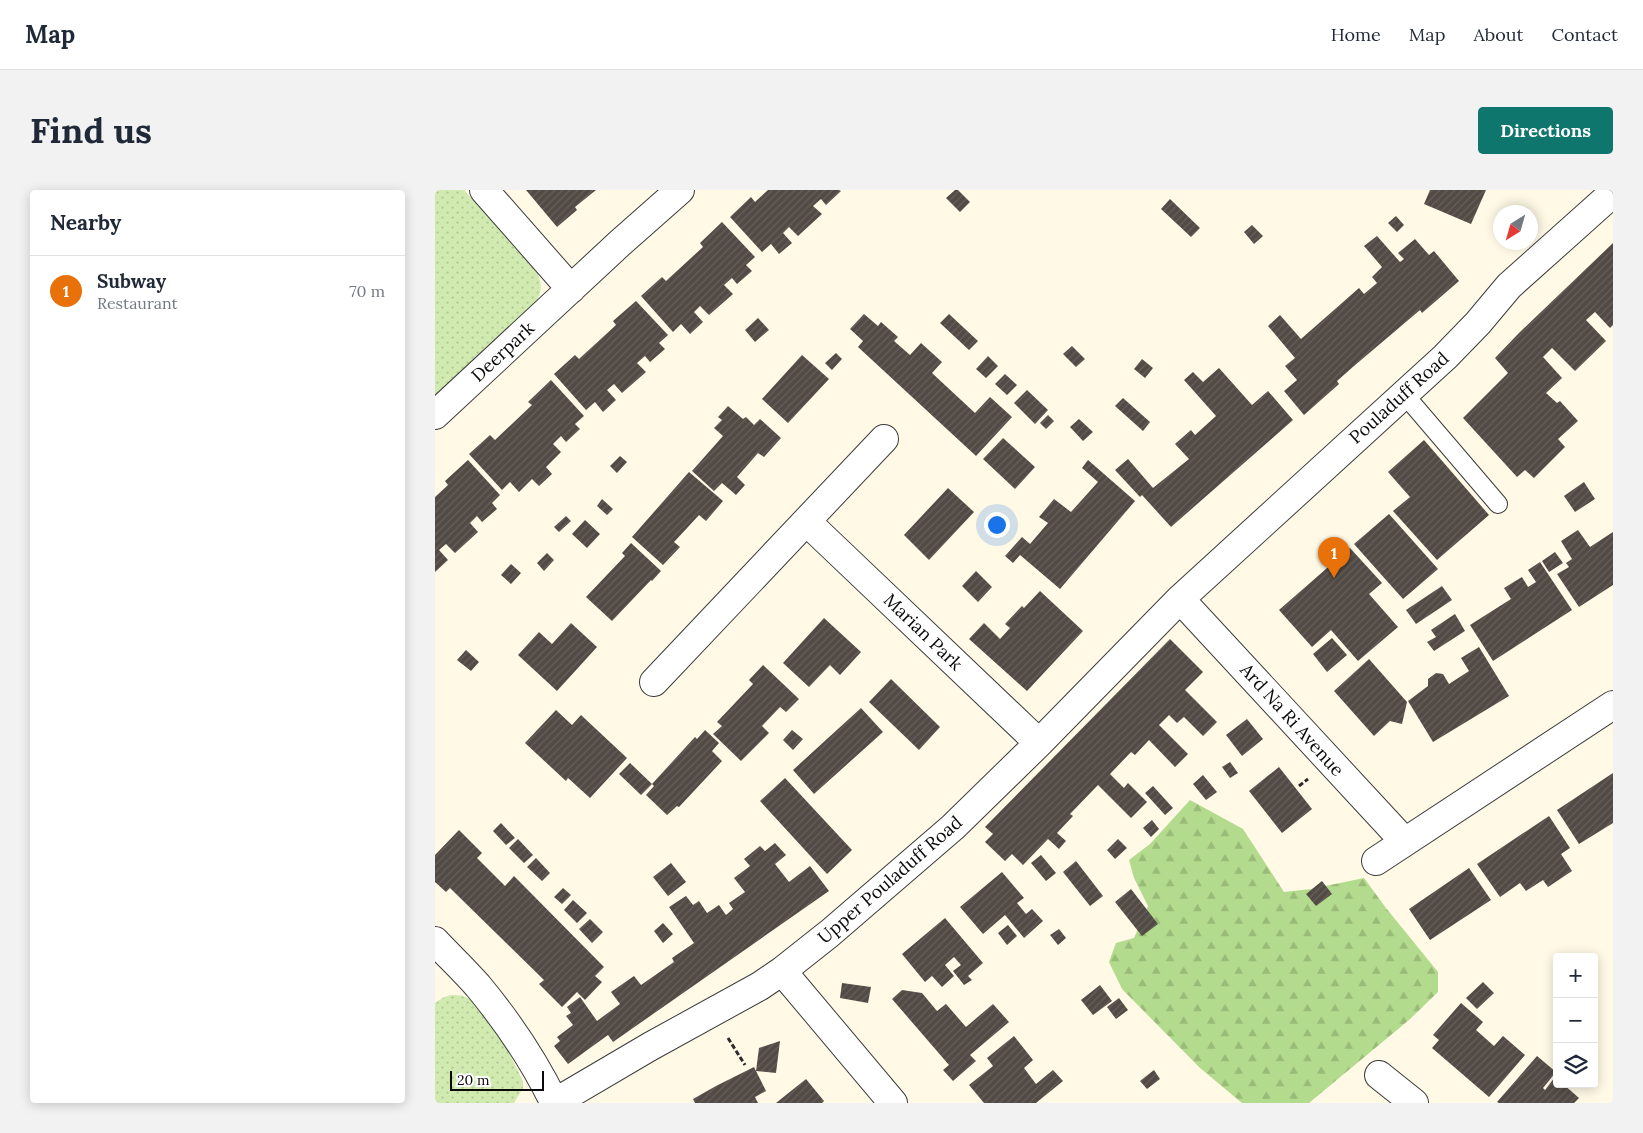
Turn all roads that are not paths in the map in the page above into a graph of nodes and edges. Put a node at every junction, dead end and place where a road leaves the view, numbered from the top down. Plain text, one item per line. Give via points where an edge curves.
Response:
1 (485, 190) edge
2 (680, 190) edge
3 (1613, 193) edge
4 (571, 289) junction
5 (1404, 394) junction
6 (435, 415) edge
7 (884, 439) dead end
8 (1498, 504) dead end
9 (807, 522) junction
10 (1180, 599) junction
11 (654, 682) dead end
12 (1613, 705) edge
13 (1039, 743) junction
14 (1404, 842) junction
15 (1376, 861) dead end
16 (441, 959) edge
17 (782, 971) junction
18 (1379, 1075) dead end
19 (554, 1103) edge
20 (893, 1103) edge
21 (1414, 1103) edge

1 - 4 street
2 - 4 street, Deerpark
3 - 5 street, Pouladuff Road via 1509,286 1459,344
4 - 6 street, Deerpark
5 - 8 lane
5 - 10 street, Pouladuff Road
7 - 9 street
9 - 11 street
9 - 13 street, Marian Park
10 - 13 street, Upper Pouladuff Road
10 - 14 street, Ard Na Ri Avenue
12 - 14 street
13 - 17 street, Upper Pouladuff Road via 953,827
14 - 15 street
16 - 19 street via 477,986 512,1032
17 - 19 street, Upper Pouladuff Road
17 - 20 street
18 - 21 street

